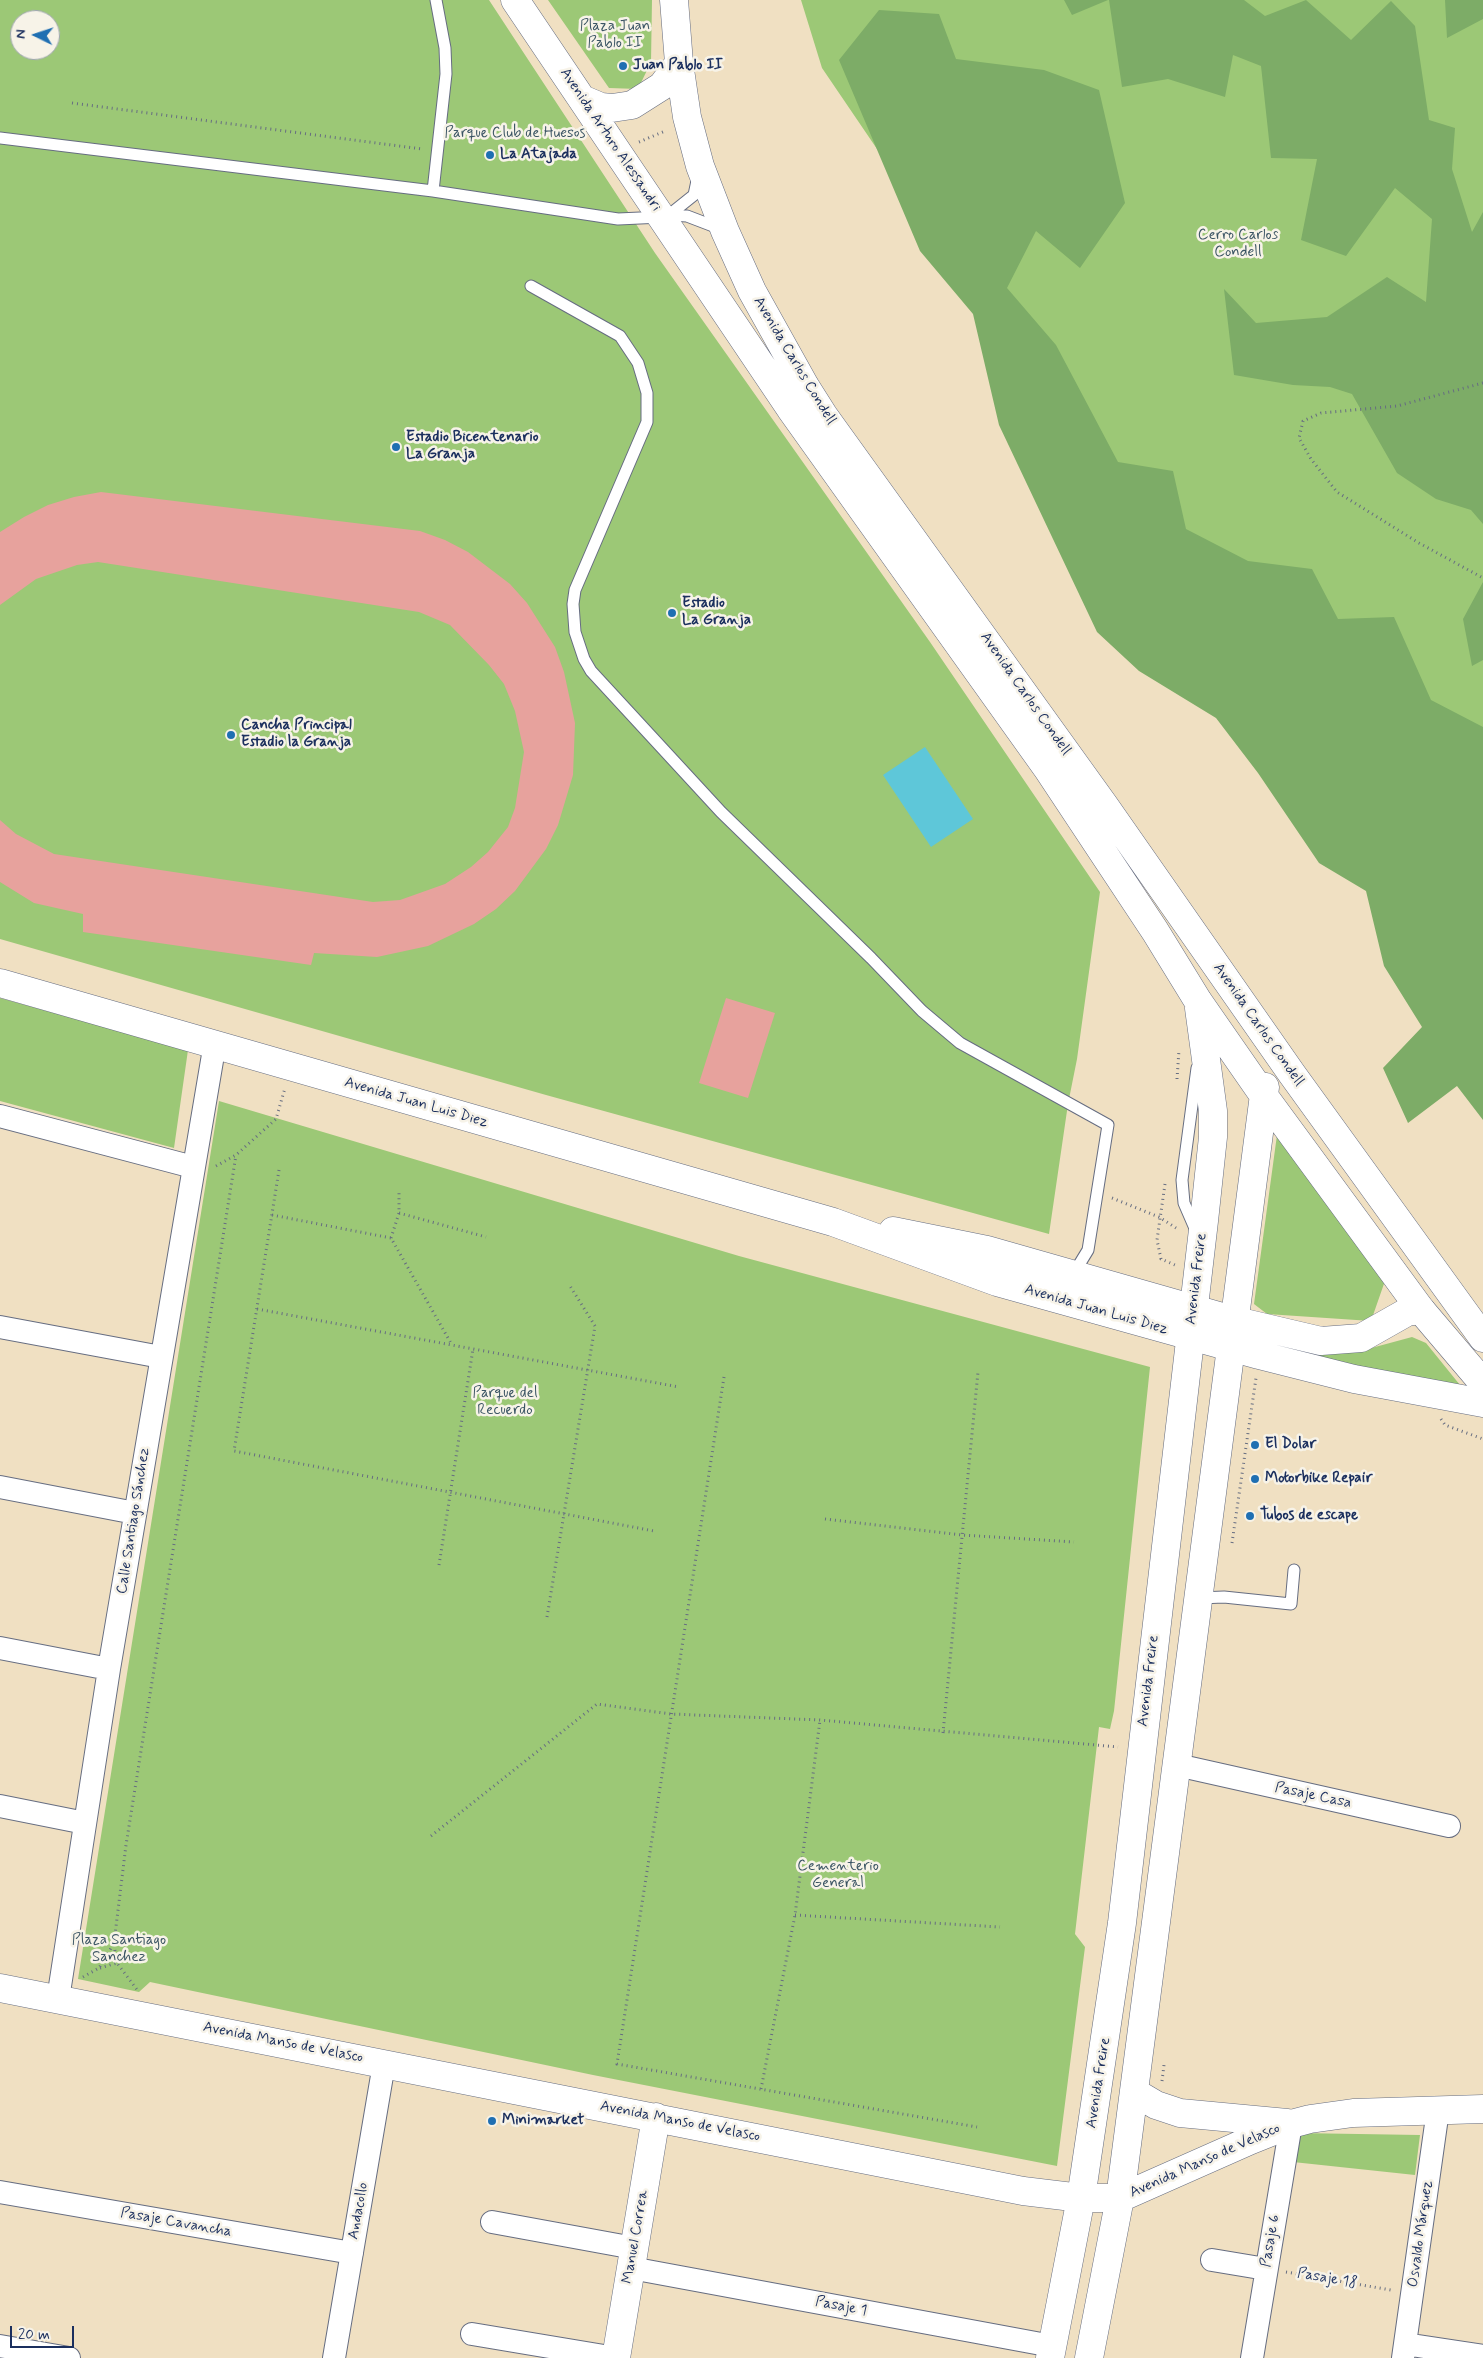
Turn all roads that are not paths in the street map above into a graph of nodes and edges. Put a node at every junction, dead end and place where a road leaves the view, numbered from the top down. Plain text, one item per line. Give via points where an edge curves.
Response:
1 (436, 0) edge
2 (515, 0) edge
3 (674, 0) edge
4 (679, 63) junction
5 (582, 99) junction
6 (0, 138) edge
7 (700, 166) junction
8 (433, 191) junction
9 (665, 216) junction
10 (725, 231) junction
11 (531, 286) dead end
12 (737, 331) joint
13 (0, 982) edge
14 (1198, 1002) junction
15 (1263, 1033) junction
16 (215, 1043) junction
17 (1264, 1096) junction
18 (0, 1116) edge
19 (194, 1167) junction
20 (833, 1222) junction
21 (1074, 1274) junction
22 (1193, 1308) junction
23 (1420, 1310) junction
24 (1236, 1321) junction
25 (0, 1327) edge
26 (1478, 1332) edge
27 (1190, 1336) junction
28 (1232, 1348) junction
29 (161, 1357) junction
30 (1483, 1383) edge
31 (1483, 1403) edge
32 (0, 1487) edge
33 (135, 1513) junction
34 (1294, 1570) dead end
35 (1199, 1598) junction
36 (0, 1648) edge
37 (109, 1669) junction
38 (1177, 1765) junction
39 (0, 1806) edge
40 (85, 1823) junction
41 (1450, 1826) dead end
42 (60, 1987) junction
43 (0, 1988) edge
44 (384, 2064) junction
45 (1134, 2092) junction
46 (1483, 2109) edge
47 (1438, 2110) junction
48 (656, 2117) junction
49 (1291, 2124) junction
50 (0, 2192) edge
51 (1081, 2198) junction
52 (1120, 2198) junction
53 (492, 2222) dead end
54 (352, 2253) junction
55 (632, 2258) junction
56 (1212, 2260) dead end
57 (1266, 2268) junction
58 (472, 2334) dead end
59 (11, 2351) edge
60 (1404, 2351) edge
61 (1051, 2352) edge
62 (1483, 2356) edge
63 (69, 2358) edge
64 (334, 2358) edge
65 (616, 2358) edge
66 (1089, 2358) edge
67 (1252, 2358) edge

1 - 8 lane via 446,74
2 - 5 main road, Avenida Arturo Alessandri
3 - 4 main road, Avenida Carlos Condell
4 - 5 main road via 662,86 632,105 602,107
4 - 7 main road, Avenida Carlos Condell via 686,117
5 - 9 main road, Avenida Arturo Alessandri
6 - 8 lane
7 - 9 lane via 694,195
7 - 10 main road, Avenida Carlos Condell
8 - 9 lane via 618,219
9 - 10 lane via 687,216
9 - 12 main road, Avenida Arturo Alessandri
10 - 15 main road, Avenida Carlos Condell via 752,291 824,416 1104,805
11 - 21 lane via 620,336 638,363 647,393 647,422 575,590 575,632 584,659 591,671 721,812 922,1011 960,1043 1108,1125 1088,1250
12 - 14 main road, Avenida Carlos Condell via 1046,768
13 - 16 main road, Avenida Juan Luis Diez
14 - 17 main road, Avenida Carlos Condell
14 - 22 main road, Avenida Freire via 1213,1111 1213,1137
15 - 17 main road via 1266,1063
15 - 26 main road, Avenida Carlos Condell
16 - 19 street, Calle Santiago Sánchez
16 - 20 main road, Avenida Juan Luis Diez
17 - 23 main road, Avenida Carlos Condell
17 - 24 main road
18 - 19 street
19 - 29 street, Calle Santiago Sánchez
20 - 21 main road, Avenida Juan Luis Diez via 948,1242
20 - 27 main road, Avenida Juan Luis Diez via 997,1282
21 - 22 main road, Avenida Juan Luis Diez
22 - 24 main road, Avenida Juan Luis Diez
22 - 27 main road, Avenida Freire
23 - 24 main road, Avenida Juan Luis Diez via 1407,1312 1361,1338 1336,1341 1306,1338
23 - 26 main road via 1447,1314
23 - 30 main road, Avenida Carlos Condell
24 - 28 main road
25 - 29 street
27 - 28 main road, Avenida Juan Luis Diez
27 - 51 main road, Avenida Freire via 1122,1923
28 - 31 main road, Avenida Juan Luis Diez via 1425,1394
28 - 35 main road
29 - 33 street, Calle Santiago Sánchez
32 - 33 street
33 - 37 street, Calle Santiago Sánchez
34 - 35 lane via 1291,1604 1224,1597
35 - 38 main road
36 - 37 street
37 - 40 street, Calle Santiago Sánchez
38 - 41 street, Pasaje Casa
38 - 45 main road
39 - 40 street
40 - 42 street, Calle Santiago Sánchez
42 - 43 main road, Avenida Manso de Velasco
42 - 44 main road, Avenida Manso de Velasco via 150,2017
44 - 48 main road, Avenida Manso de Velasco
44 - 54 street, Andacollo
45 - 49 main road, Avenida Manso de Velasco via 1180,2114
45 - 52 main road
46 - 47 main road, Avenida Manso de Velasco
47 - 49 main road, Avenida Manso de Velasco via 1353,2113
47 - 60 street, Osvaldo Márquez
48 - 51 main road, Avenida Manso de Velasco via 1023,2190
48 - 55 main road, Manuel Correa
49 - 52 main road, Avenida Manso de Velasco
49 - 57 street, Pasaje 6
50 - 54 street, Pasaje Cavancha
51 - 52 main road, Avenida Manso de Velasco
51 - 61 main road, Avenida Freire
52 - 66 main road
53 - 55 street, Pasaje 1
54 - 64 street, Andacollo
55 - 61 street, Pasaje 1
55 - 65 main road, Manuel Correa
56 - 57 street
57 - 67 street, Pasaje 6
58 - 65 street
59 - 63 street
60 - 62 street

